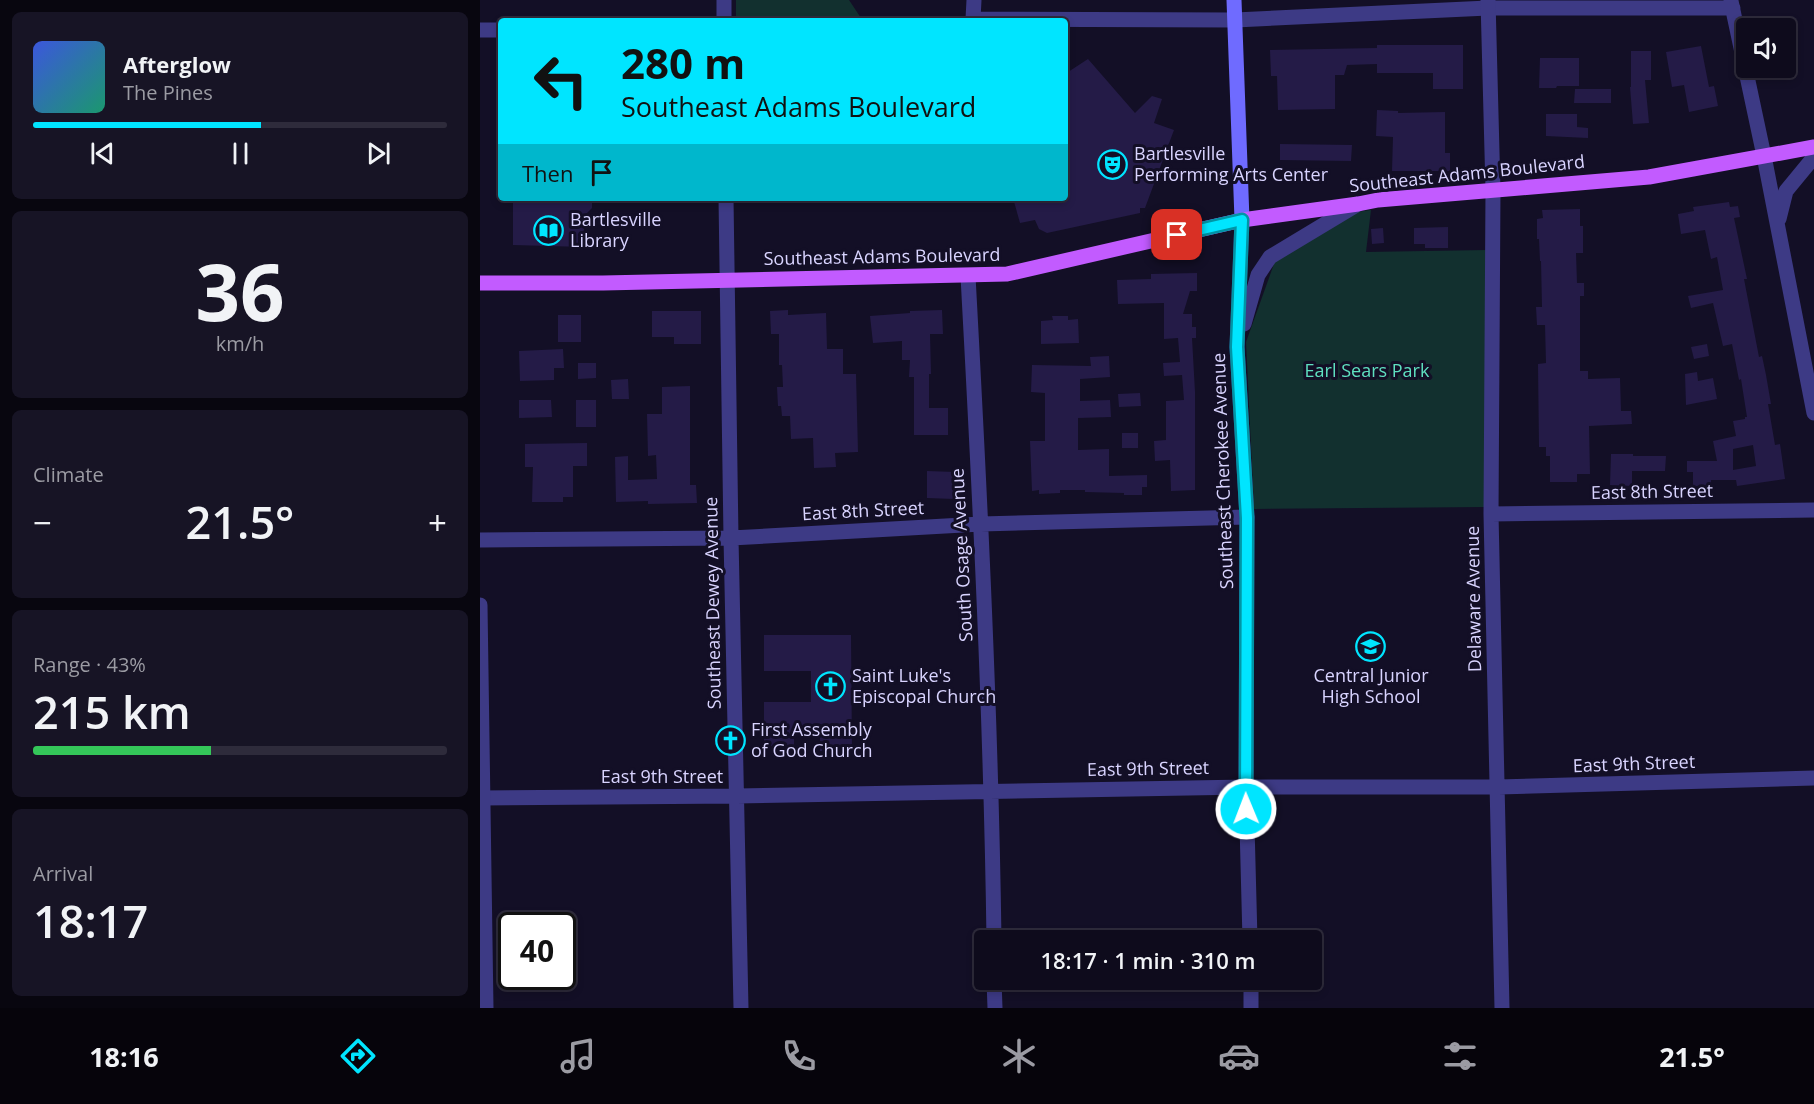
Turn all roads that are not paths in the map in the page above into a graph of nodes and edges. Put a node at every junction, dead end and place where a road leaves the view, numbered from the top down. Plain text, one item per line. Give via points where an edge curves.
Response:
1 (724, 0) edge
2 (974, 0) edge
3 (1234, 0) edge
4 (1488, 4) edge
5 (1617, 4) edge
6 (1732, 4) edge
7 (724, 18) edge
8 (974, 18) edge
9 (1068, 19) edge
10 (1235, 20) junction
11 (480, 30) edge
12 (498, 30) edge
13 (1814, 147) edge
14 (1764, 156) junction
15 (1814, 157) edge
16 (1493, 190) junction
17 (726, 201) edge
18 (1358, 204) junction
19 (1242, 220) junction
20 (1778, 224) junction
21 (968, 276) junction
22 (727, 280) junction
23 (480, 283) edge
24 (1237, 347) junction
25 (1814, 413) edge
26 (1814, 510) edge
27 (1491, 514) junction
28 (1247, 518) junction
29 (981, 525) junction
30 (731, 537) junction
31 (480, 540) edge
32 (480, 605) edge
33 (1814, 778) edge
34 (1246, 787) junction
35 (1498, 787) junction
36 (992, 791) junction
37 (737, 796) junction
38 (481, 798) edge
39 (994, 930) edge
40 (1250, 930) edge
41 (994, 990) edge
42 (1251, 990) edge
43 (486, 1008) edge
44 (741, 1008) edge
45 (994, 1008) edge
46 (1251, 1008) edge
47 (1502, 1008) edge

1 - 7 street
2 - 8 street
3 - 10 main road, Southeast Cherokee Avenue
4 - 5 street
4 - 10 street
4 - 16 street, Delaware Avenue
5 - 6 street
6 - 14 street
9 - 10 street
10 - 19 main road, Southeast Cherokee Avenue
11 - 12 street
13 - 14 main road, Southeast Adams Boulevard
14 - 16 main road, Southeast Adams Boulevard via 1649,177
14 - 20 street
15 - 20 street via 1786,191
16 - 18 main road, Southeast Adams Boulevard
16 - 27 street, Delaware Avenue
17 - 22 street, Southeast Dewey Avenue
18 - 19 main road, Southeast Adams Boulevard
18 - 24 street via 1270,256 1258,275
19 - 21 main road, Southeast Adams Boulevard via 1007,274
19 - 24 street, Southeast Cherokee Avenue
20 - 25 street
21 - 22 main road, Southeast Adams Boulevard
21 - 29 street, South Osage Avenue
22 - 23 main road, Southeast Adams Boulevard
22 - 30 street, Southeast Dewey Avenue
24 - 28 street, Southeast Cherokee Avenue
26 - 27 street, East 8th Street
27 - 35 street, Delaware Avenue
28 - 29 street, East 8th Street
28 - 34 street, Southeast Cherokee Avenue
29 - 30 street, East 8th Street
29 - 36 street, South Osage Avenue
30 - 31 street, East 8th Street
30 - 37 street, Southeast Dewey Avenue
32 - 38 street
33 - 35 street, East 9th Street
34 - 35 street, East 9th Street
34 - 36 street, East 9th Street
34 - 40 street, Southeast Cherokee Avenue
35 - 47 street, Delaware Avenue
36 - 37 street, East 9th Street
36 - 39 street, South Osage Avenue
37 - 38 street, East 9th Street
37 - 44 street, Southeast Dewey Avenue
38 - 43 street
41 - 45 street
42 - 46 street

